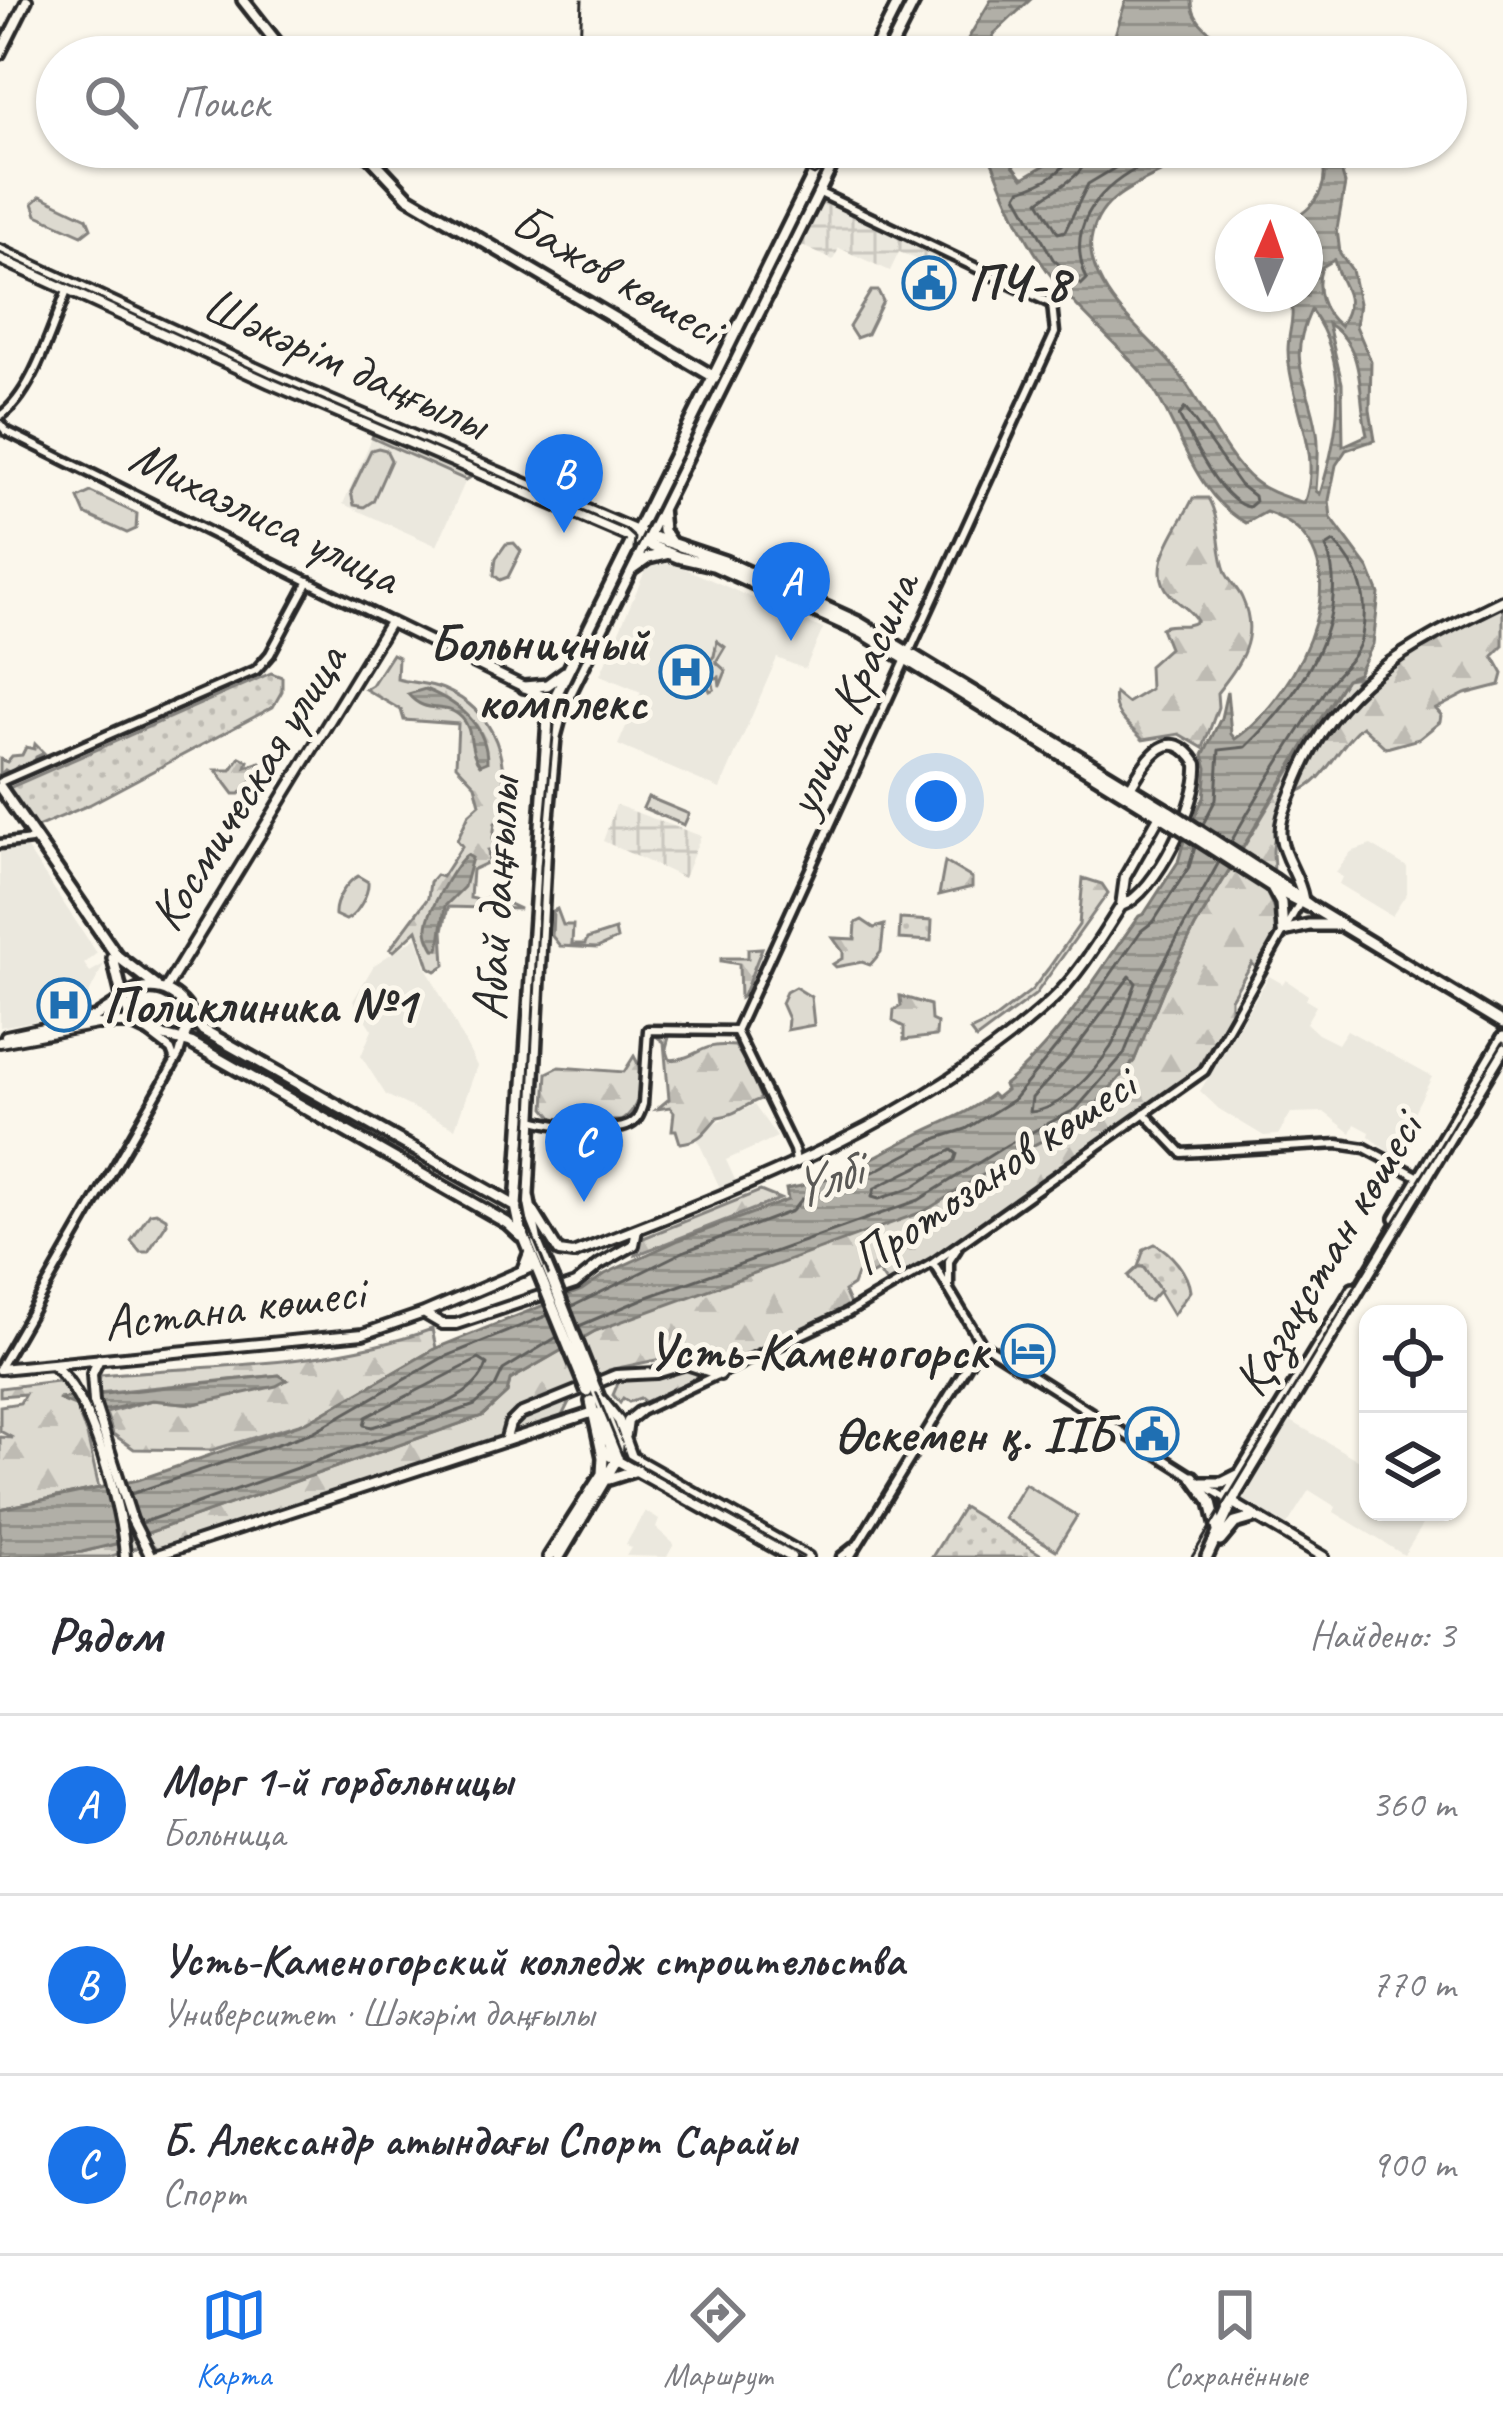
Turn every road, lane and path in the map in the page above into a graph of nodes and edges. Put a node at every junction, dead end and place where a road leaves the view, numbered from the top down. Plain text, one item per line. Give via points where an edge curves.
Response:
1 (27, 0) edge
2 (243, 0) edge
3 (900, 0) edge
4 (915, 0) edge
5 (271, 36) edge
6 (882, 36) edge
7 (897, 36) edge
8 (0, 54) edge
9 (379, 168) edge
10 (817, 168) edge
11 (830, 168) edge
12 (818, 191) junction
13 (0, 250) edge
14 (0, 260) edge
15 (69, 287) junction
16 (718, 379) junction
17 (0, 420) edge
18 (661, 506) junction
19 (640, 537) junction
20 (674, 550) junction
21 (627, 573) junction
22 (309, 581) junction
23 (1503, 600) edge
24 (390, 622) junction
25 (909, 657) junction
26 (569, 668) junction
27 (524, 687) junction
28 (558, 704) junction
29 (1114, 780) junction
30 (1131, 786) junction
31 (0, 788) edge
32 (1165, 815) junction
33 (30, 836) junction
34 (0, 844) edge
35 (1293, 871) junction
36 (1274, 884) junction
37 (1121, 886) junction
38 (1137, 897) junction
39 (1301, 901) junction
40 (1120, 906) junction
41 (1343, 926) junction
42 (1283, 931) junction
43 (161, 988) junction
44 (123, 999) junction
45 (192, 1016) junction
46 (1502, 1022) edge
47 (133, 1024) junction
48 (145, 1030) junction
49 (736, 1031) junction
50 (1503, 1037) edge
51 (0, 1040) edge
52 (183, 1040) junction
53 (1503, 1049) edge
54 (174, 1062) junction
55 (315, 1091) junction
56 (1474, 1092) junction
57 (305, 1108) junction
58 (1144, 1113) junction
59 (526, 1118) junction
60 (796, 1162) junction
61 (1422, 1179) junction
62 (494, 1192) junction
63 (516, 1207) junction
64 (530, 1207) junction
65 (483, 1209) junction
66 (637, 1229) junction
67 (550, 1235) junction
68 (962, 1242) junction
69 (531, 1246) junction
70 (933, 1263) junction
71 (536, 1264) junction
72 (523, 1270) junction
73 (548, 1281) junction
74 (950, 1291) junction
75 (424, 1313) junction
76 (1330, 1333) junction
77 (981, 1343) junction
78 (99, 1359) junction
79 (52, 1364) junction
80 (0, 1368) edge
81 (720, 1375) junction
82 (593, 1398) junction
83 (613, 1412) junction
84 (640, 1412) junction
85 (506, 1439) junction
86 (600, 1446) junction
87 (628, 1457) junction
88 (1240, 1474) junction
89 (1198, 1480) junction
90 (605, 1483) junction
91 (1230, 1506) junction
92 (1258, 1518) junction
93 (1219, 1533) junction
94 (1209, 1553) edge
95 (125, 1555) edge
96 (151, 1557) edge
97 (549, 1557) edge
98 (559, 1557) edge
99 (791, 1557) edge
100 (808, 1557) edge
101 (845, 1557) edge
102 (1324, 1557) edge

1 - 8 main road
2 - 5 main road
3 - 6 main road
4 - 7 main road
9 - 16 main road, Бажов көшесі via 416,202
10 - 16 main road, Абай даңғылы
11 - 12 main road, Абай даңғылы
12 - 16 main road, Абай даңғылы
12 - 25 street, улица Красина via 1052,304 1048,352
13 - 15 main road, Шәкәрім даңғылы
14 - 15 main road, Шәкәрім даңғылы
15 - 17 street via 26,386
15 - 19 main road, Шәкәрім даңғылы
16 - 18 main road, Абай даңғылы
16 - 19 main road, Абай даңғылы
17 - 22 street, Михаэлиса улица via 6,431
18 - 19 main road, Абай даңғылы
18 - 20 main road
19 - 20 main road, Шәкәрім даңғылы
19 - 21 main road, Абай даңғылы
19 - 26 main road, Абай даңғылы
20 - 21 main road
20 - 25 main road, Шәкәрім даңғылы via 808,603
21 - 28 main road, Абай даңғылы
22 - 24 street, Михаэлиса улица
22 - 31 street via 256,670
23 - 35 main road via 1384,666 1327,723 1282,819
24 - 27 main road, Михаэлиса улица
24 - 43 main road, Космическая улица
25 - 29 main road, Шәкәрім даңғылы
25 - 49 street, улица Красина
26 - 27 main road via 547,685
26 - 28 main road, Абай даңғылы
27 - 28 main road, Михаэлиса улица
28 - 59 main road, Абай даңғылы via 542,762
29 - 30 main road, Шәкәрім даңғылы
29 - 32 main road, Шәкәрім даңғылы
30 - 32 main road, Шәкәрім даңғылы
30 - 38 main road via 1162,747 1182,749 1197,764 1172,850
31 - 33 main road
32 - 36 main road, bridge
32 - 37 main road
33 - 34 street
33 - 43 main road via 117,956
33 - 44 main road via 114,958
35 - 36 street via 1291,882
35 - 39 main road
36 - 39 main road
36 - 42 main road
37 - 38 main road
37 - 40 main road
38 - 40 main road
39 - 41 main road
39 - 42 street, Протозанов көшесі
40 - 60 main road via 1063,987 1025,1021 918,1098
41 - 42 main road
41 - 46 main road
42 - 58 street, Протозанов көшесі via 1204,1072
43 - 44 main road via 138,988
43 - 45 main road
44 - 47 main road
44 - 51 main road via 95,1017
45 - 52 main road
45 - 55 main road via 203,1030
46 - 50 main road
47 - 48 main road
47 - 51 main road
48 - 52 main road
48 - 54 street
49 - 59 street via 648,1030 643,1104 621,1129
49 - 60 street
50 - 56 main road, Қазақстан көшесі
52 - 54 street
52 - 57 main road
53 - 56 main road, Қазақстан көшесі
54 - 80 street
55 - 57 main road
55 - 62 main road
56 - 61 main road, Қазақстан көшесі
57 - 65 main road
58 - 61 street via 1181,1153 1338,1144 1365,1148
58 - 68 street, Протозанов көшесі
59 - 63 main road, Абай даңғылы
59 - 64 main road, Абай даңғылы
60 - 66 main road
61 - 76 main road, Қазақстан көшесі
62 - 63 main road
62 - 65 main road
63 - 69 main road
64 - 67 main road
64 - 69 main road, Абай даңғылы
65 - 69 main road
66 - 67 main road via 566,1256
66 - 75 main road via 628,1250 575,1284 456,1324
67 - 69 main road
68 - 70 street, Протозанов көшесі
68 - 74 street via 949,1261
69 - 71 main road, Абай даңғылы
69 - 72 main road
69 - 73 main road, Абай даңғылы
70 - 74 street
70 - 81 street, Протозанов көшесі
71 - 72 main road, Астана көшесі
71 - 73 main road, Абай даңғылы
72 - 75 main road, Астана көшесі
73 - 82 main road, bridge
74 - 77 street
75 - 78 main road, Астана көшесі via 361,1334
76 - 88 main road, Қазақстан көшесі
76 - 91 main road, Қазақстан көшесі
77 - 89 street
77 - 101 street
78 - 79 main road, Астана көшесі
78 - 96 main road via 94,1402
79 - 80 main road, Астана көшесі
79 - 95 main road via 84,1406
81 - 84 street, Протозанов көшесі
81 - 85 main road via 686,1364 609,1376 520,1414
82 - 83 main road
82 - 85 main road
82 - 86 main road
82 - 87 main road
83 - 84 main road
83 - 87 main road
84 - 87 main road via 628,1421
85 - 96 main road
86 - 87 main road
86 - 97 main road via 602,1474
87 - 90 main road
87 - 90 main road
87 - 99 main road
87 - 100 main road
88 - 89 main road via 1222,1483
88 - 91 main road, Қазақстан көшесі
89 - 91 street
89 - 93 main road
90 - 98 main road
91 - 92 main road
91 - 93 main road, Қазақстан көшесі
92 - 94 main road via 1235,1523
92 - 102 main road
93 - 94 main road, Қазақстан көшесі

